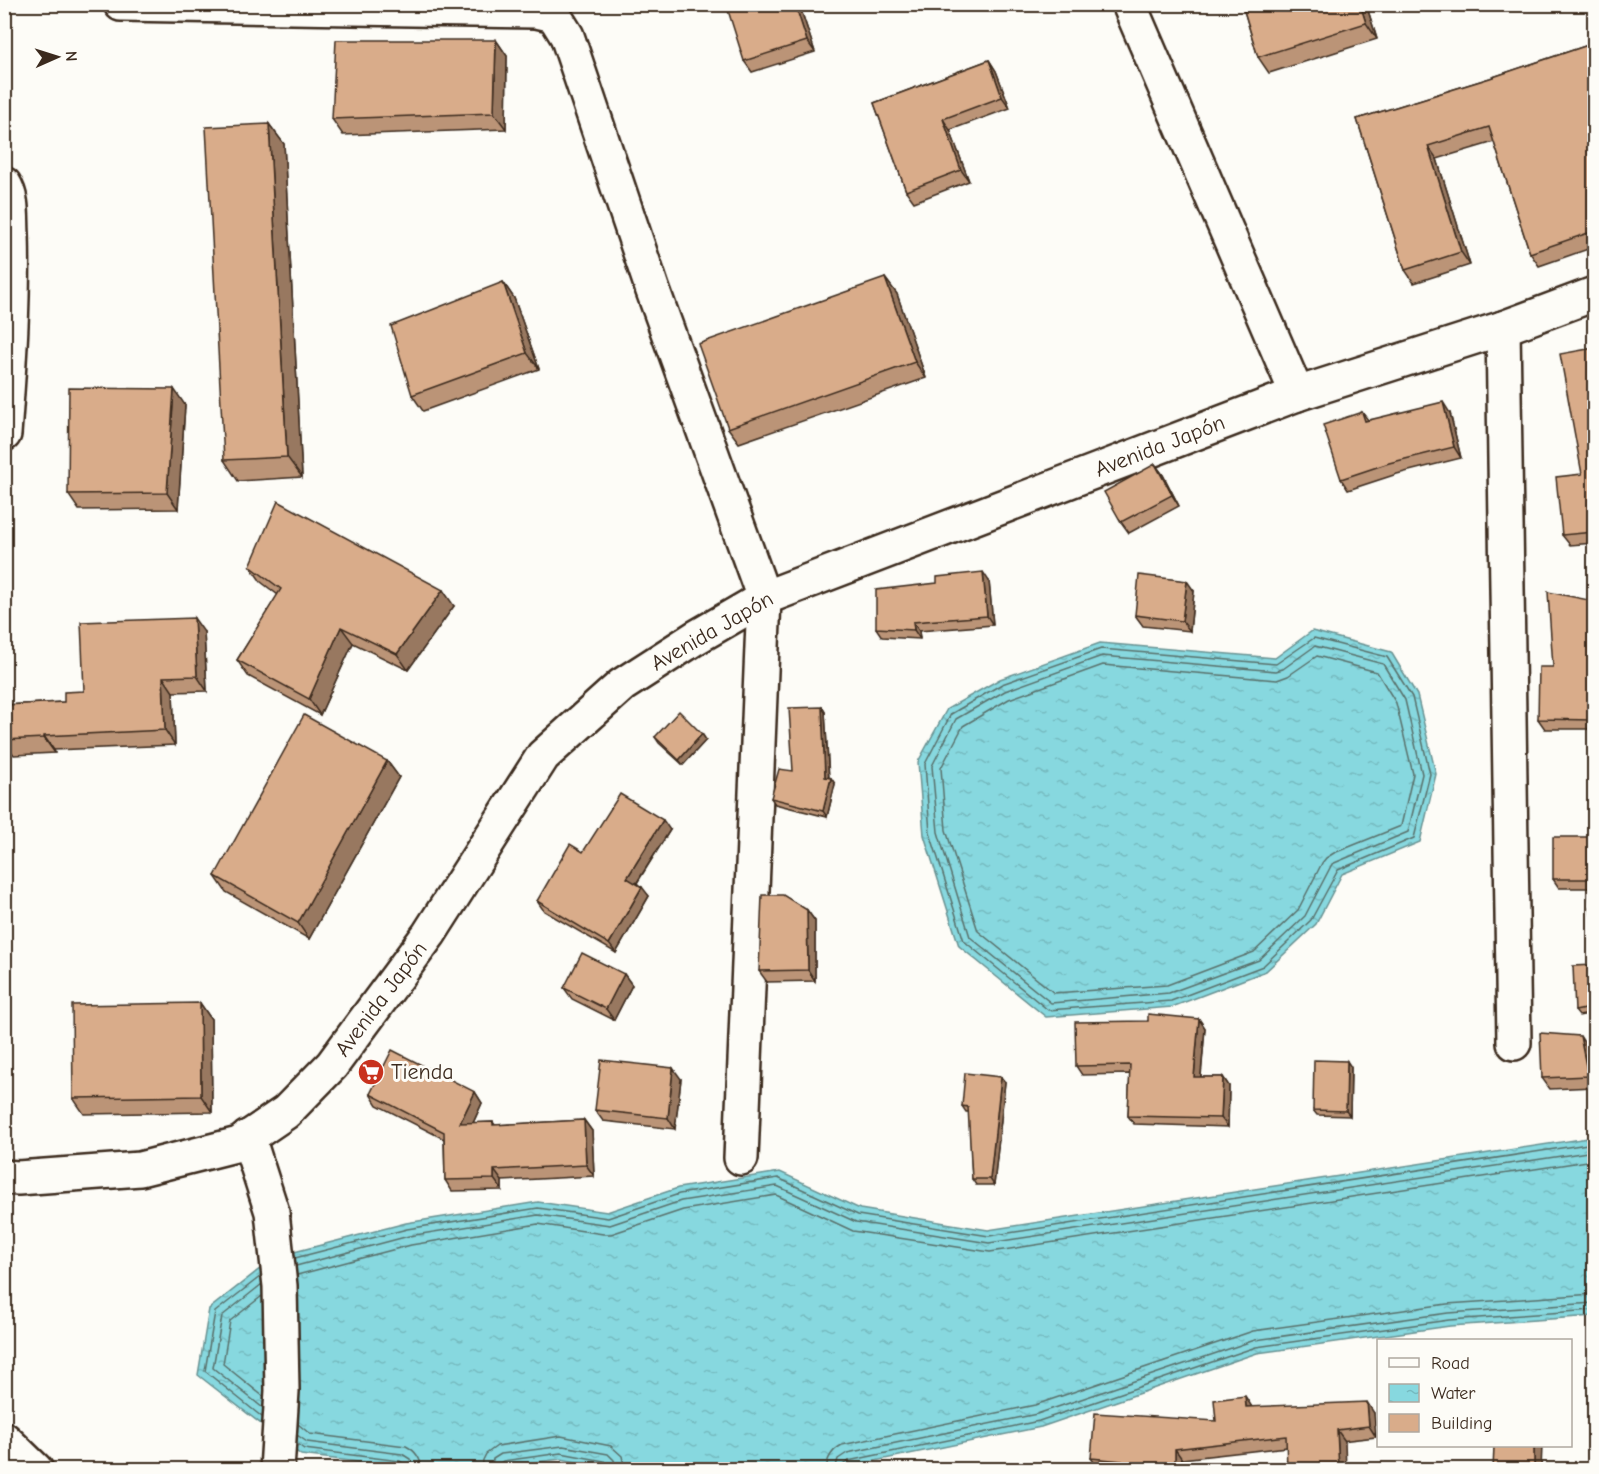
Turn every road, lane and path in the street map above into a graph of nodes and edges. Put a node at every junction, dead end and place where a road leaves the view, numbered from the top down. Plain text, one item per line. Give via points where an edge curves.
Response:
1 (120, 4) edge
2 (1129, 4) edge
3 (4, 184) edge
4 (8, 247) edge
5 (8, 291) edge
6 (1594, 294) edge
7 (1503, 328) junction
8 (6, 389) edge
9 (1297, 394) junction
10 (4, 434) edge
11 (764, 598) junction
12 (1515, 1043) dead end
13 (248, 1137) junction
14 (741, 1158) dead end
15 (4, 1177) edge
16 (4, 1439) edge
17 (36, 1470) edge
18 (277, 1470) edge

1 - 11 street via 536,11 554,15 567,36 652,288
2 - 9 street
3 - 4 street via 10,200
4 - 5 street
5 - 8 street
6 - 7 street, Avenida Japón
7 - 9 street, Avenida Japón
7 - 12 street
8 - 10 street
9 - 11 street, Avenida Japón
11 - 13 street, Avenida Japón via 622,685 543,756 429,934 332,1065 286,1112
11 - 14 street
13 - 15 street, Avenida Japón via 239,1144 140,1169
13 - 18 street via 272,1212 280,1286 282,1391
16 - 17 street

